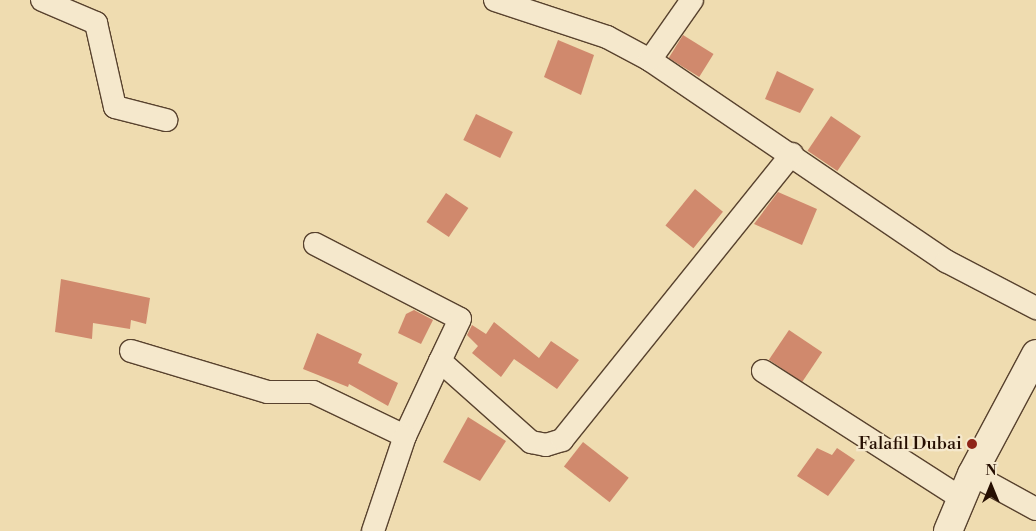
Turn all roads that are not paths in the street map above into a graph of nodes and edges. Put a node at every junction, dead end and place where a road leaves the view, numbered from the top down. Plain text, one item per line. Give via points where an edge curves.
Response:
1 (42, 0) edge
2 (495, 0) edge
3 (692, 0) edge
4 (650, 60) junction
5 (166, 120) dead end
6 (792, 154) junction
7 (315, 244) dead end
8 (1036, 308) edge
9 (131, 351) dead end
10 (1036, 354) edge
11 (440, 361) junction
12 (763, 370) dead end
13 (405, 436) junction
14 (972, 474) junction
15 (962, 499) junction
16 (1036, 509) edge
17 (373, 531) edge
18 (948, 531) edge

1 - 5 street via 96,23 115,107
2 - 4 street via 607,37
3 - 4 street
4 - 6 street
6 - 8 street via 946,261
6 - 11 street via 562,440 546,444 531,442
7 - 11 street via 460,319
9 - 13 street via 268,392 313,392
10 - 14 street
11 - 13 street
12 - 15 street
13 - 17 street
14 - 15 street
14 - 16 street
15 - 18 street

